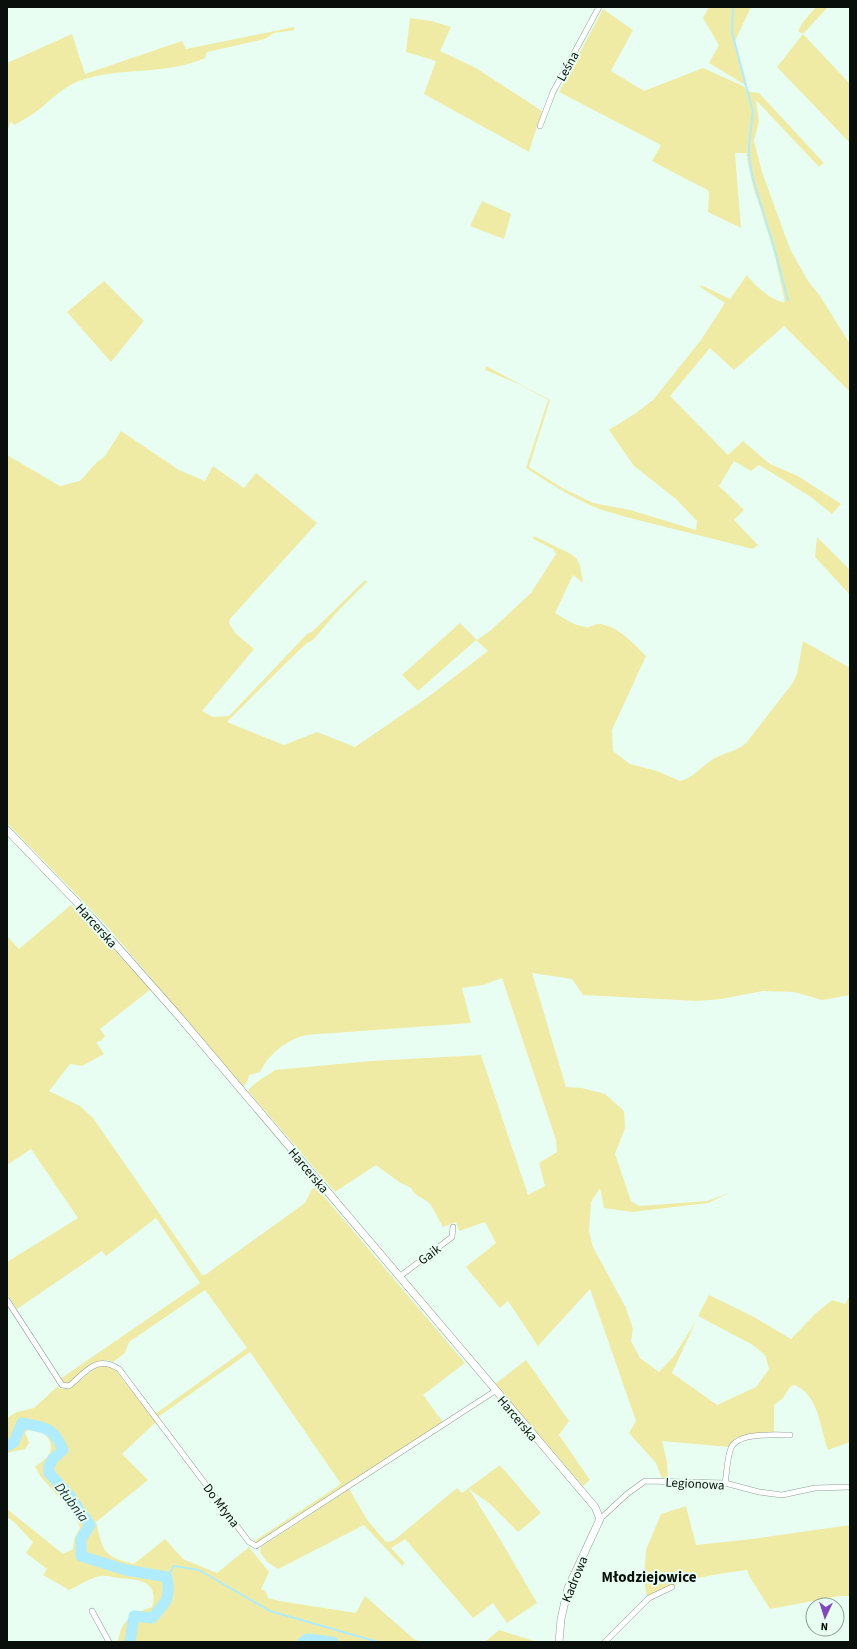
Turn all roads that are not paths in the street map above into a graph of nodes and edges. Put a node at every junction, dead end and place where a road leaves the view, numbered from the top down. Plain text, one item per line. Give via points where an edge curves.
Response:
1 (599, 7) edge
2 (540, 126) dead end
3 (7, 830) edge
4 (453, 1227) dead end
5 (399, 1277) junction
6 (7, 1300) edge
7 (495, 1391) junction
8 (790, 1435) dead end
9 (724, 1482) junction
10 (850, 1487) edge
11 (600, 1519) junction
12 (672, 1587) dead end
13 (92, 1611) dead end
14 (109, 1642) edge
15 (559, 1642) edge
16 (605, 1642) edge

1 - 2 street, Leśna via 552,92
3 - 5 street, Harcerska via 92,918 176,1013
4 - 5 street, Gaik via 452,1237
5 - 7 street, Harcerska
6 - 7 street, Do Młyna via 62,1385 69,1386 97,1364 106,1362 119,1369 249,1542 256,1546
7 - 11 street, Harcerska via 594,1507
8 - 9 street via 747,1437 738,1440 731,1448
9 - 10 street, Legionowa via 759,1492 782,1495 815,1488
9 - 11 street, Legionowa via 645,1481
11 - 15 street, Kadrowa via 568,1588
12 - 16 street via 649,1598
13 - 14 street

